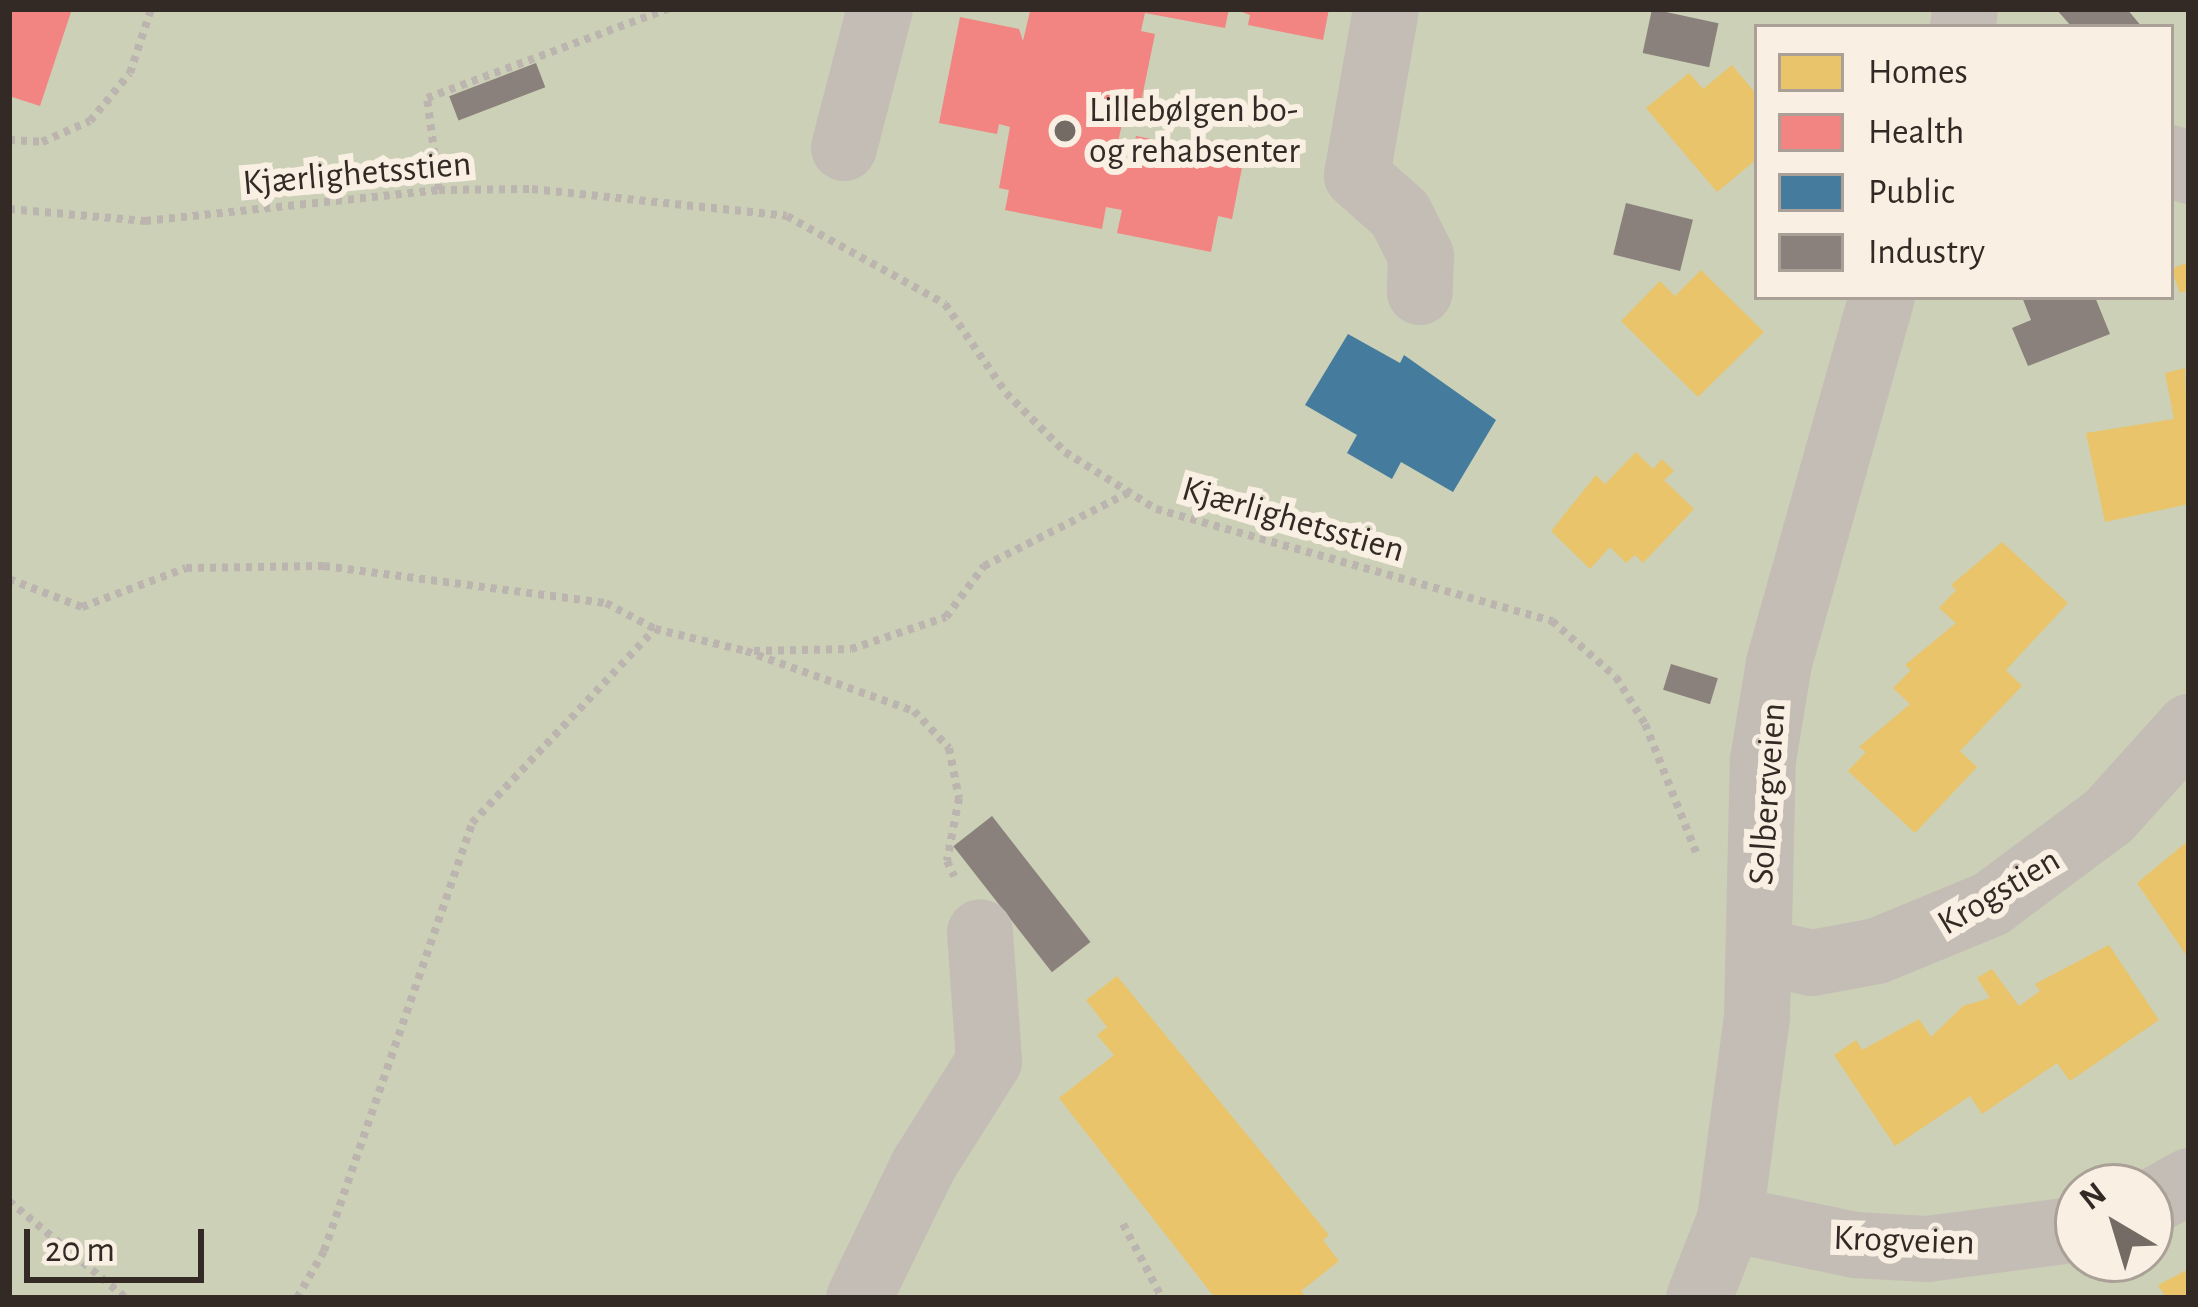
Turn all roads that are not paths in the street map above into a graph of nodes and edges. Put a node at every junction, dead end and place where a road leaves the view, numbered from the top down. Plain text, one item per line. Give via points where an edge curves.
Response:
1 (880, 9) edge
2 (1386, 9) edge
3 (844, 148) dead end
4 (1420, 292) dead end
5 (1881, 300) edge
6 (2189, 727) edge
7 (980, 932) road end
8 (1763, 952) junction
9 (1730, 1219) junction
10 (2054, 1232) edge
11 (859, 1298) edge
12 (1700, 1298) edge

1 - 3 street
2 - 4 street via 1357,176 1400,214 1421,256
5 - 8 street, Solbergveien via 1779,663 1762,760
6 - 8 street, Krogstien via 2052,866 1954,923 1812,963
7 - 11 street via 989,1060 923,1166
8 - 9 street, Solbergveien
9 - 10 street, Krogveien via 1855,1245 1927,1249
9 - 12 street, Solbergveien

